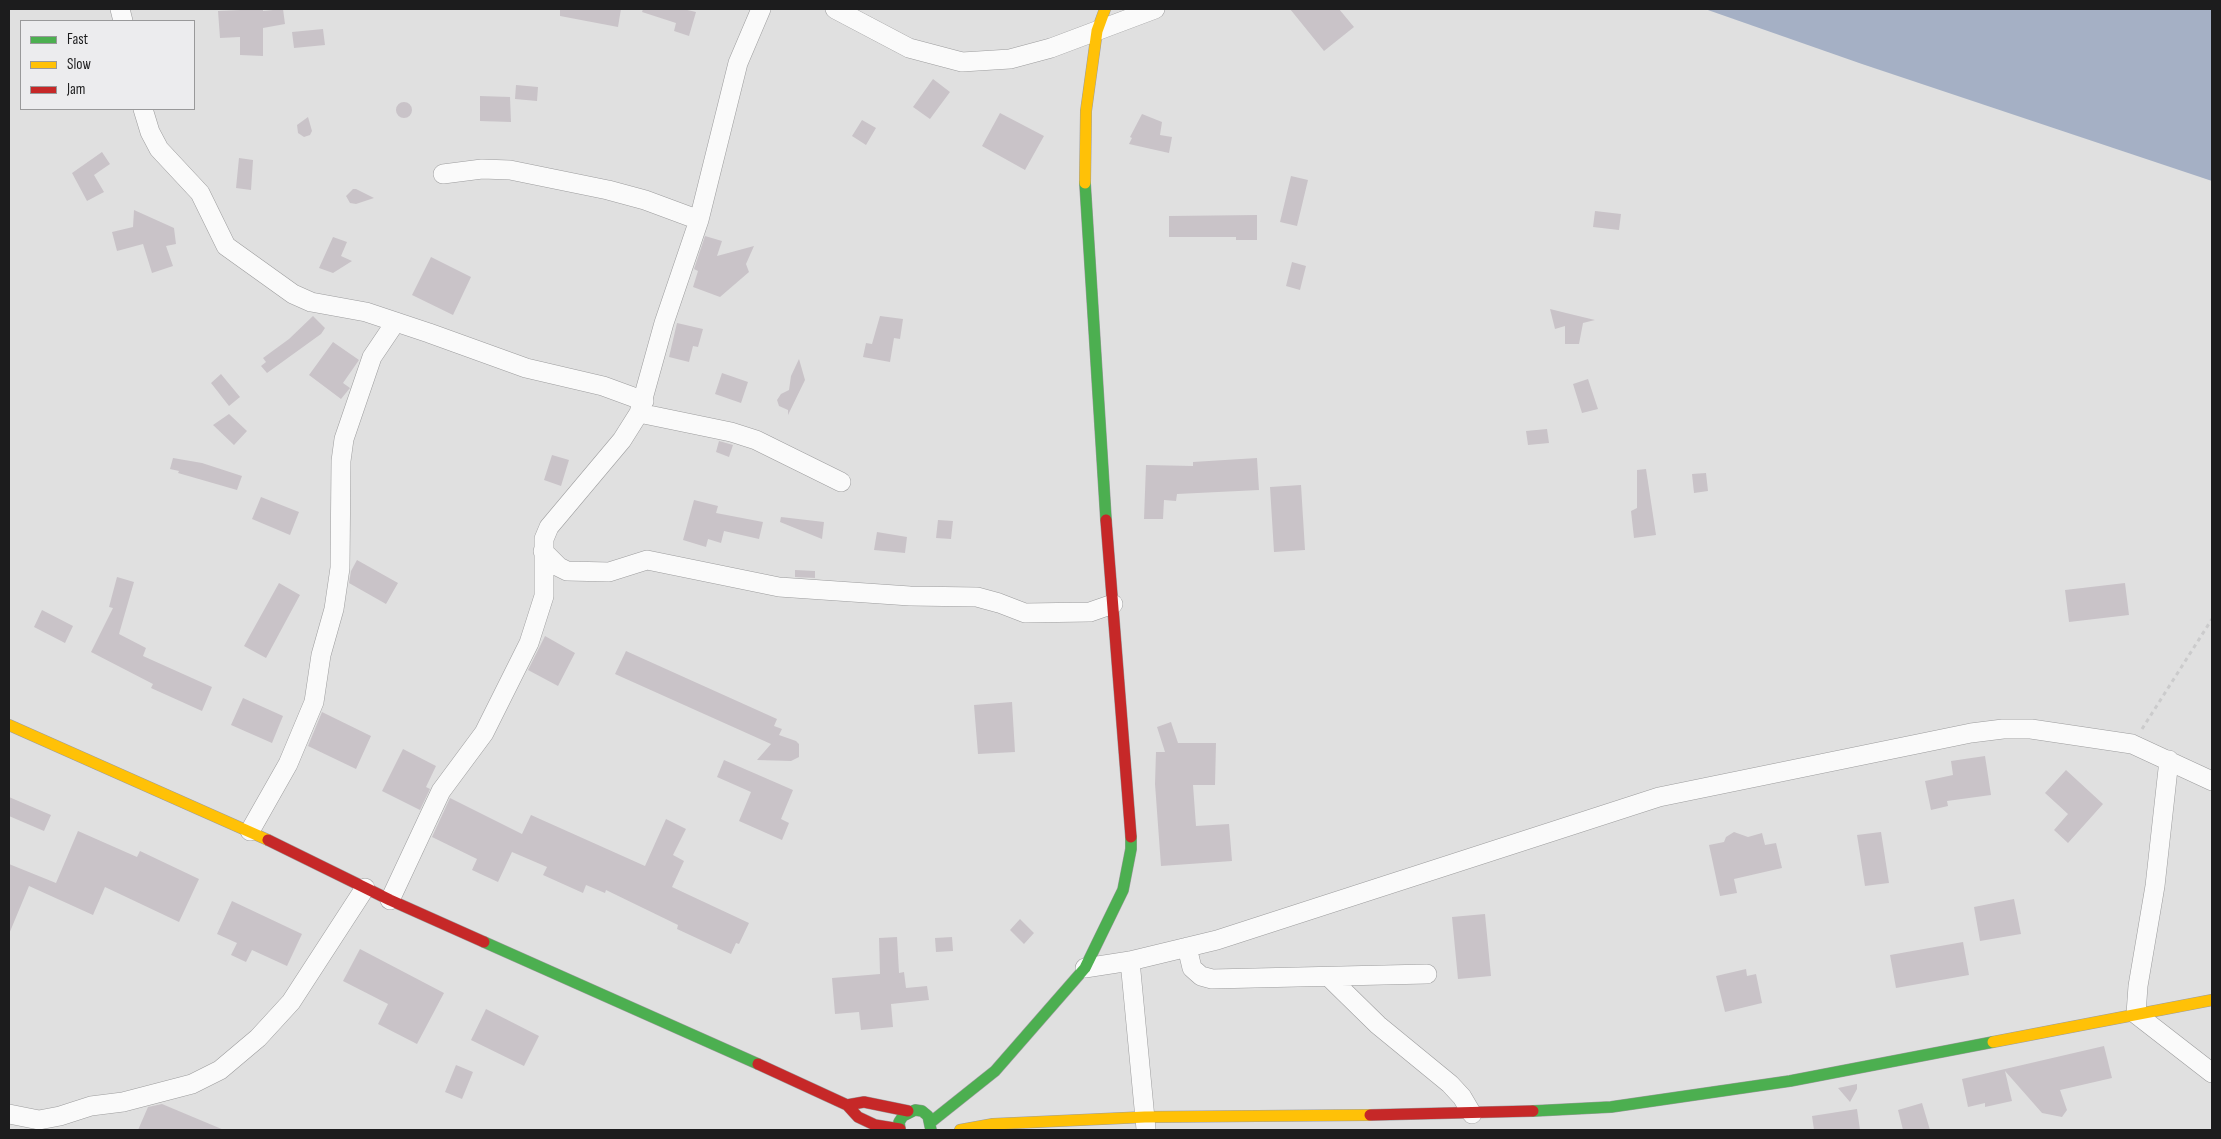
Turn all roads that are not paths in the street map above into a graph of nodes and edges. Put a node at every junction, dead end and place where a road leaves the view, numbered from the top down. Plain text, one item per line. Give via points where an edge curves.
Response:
1 (760, 9) edge
2 (835, 9) edge
3 (1105, 9) edge
4 (1155, 9) edge
5 (1097, 31) junction
6 (143, 110) edge
7 (443, 174) dead end
8 (699, 220) junction
9 (395, 323) junction
10 (641, 407) junction
11 (841, 482) dead end
12 (543, 552) junction
13 (567, 571) junction
14 (544, 596) junction
15 (1113, 604) junction
16 (9, 725) edge
17 (2168, 760) junction
18 (2212, 781) edge
19 (250, 831) junction
20 (365, 888) junction
21 (390, 900) junction
22 (1187, 947) junction
23 (1130, 960) junction
24 (1085, 968) junction
25 (1427, 974) dead end
26 (1330, 978) junction
27 (2212, 1000) edge
28 (2136, 1014) junction
29 (2212, 1073) edge
30 (847, 1104) junction
31 (908, 1111) junction
32 (9, 1114) edge
33 (1472, 1114) junction
34 (1145, 1123) edge
35 (931, 1126) edge
36 (900, 1130) edge
37 (960, 1130) edge

1 - 8 street via 738,64
2 - 5 street via 909,48 962,62 1010,59
3 - 5 main road
4 - 5 street
5 - 15 main road via 1086,110 1085,195
6 - 9 street via 159,149 200,193 220,237 233,252 293,294 311,302 366,312
7 - 8 street via 510,170 608,190
8 - 10 street via 664,323
9 - 10 street via 526,368 603,386
9 - 19 street via 372,357 344,439 340,568 314,702 288,764
10 - 11 street via 756,440
10 - 12 street via 622,440 549,527
12 - 13 street
12 - 14 street
13 - 14 street via 558,576
13 - 15 street via 609,572 647,560 779,586 986,599 1026,613 1090,612
14 - 21 street via 529,643 514,675 484,733 441,791
15 - 24 main road via 1131,849 1123,890
16 - 19 main road
17 - 18 street
17 - 22 street via 2132,744 2077,734 2003,729 1962,735 1711,785 1607,813 1489,854
17 - 28 street via 2155,886
19 - 20 main road
20 - 21 main road
20 - 32 street via 292,1002 258,1038 220,1070 184,1086 60,1116 38,1120
21 - 30 main road
22 - 23 street
22 - 26 street via 1192,968 1201,976 1212,979
23 - 24 street
23 - 34 street
24 - 35 main road via 995,1071
25 - 26 street
26 - 33 street via 1378,1025 1450,1084
27 - 28 main road
28 - 29 street
28 - 33 main road via 1790,1081 1611,1107
30 - 31 main road via 882,1104
30 - 36 main road via 858,1117 875,1125
31 - 35 main road via 922,1111
31 - 36 main road via 899,1122
33 - 34 main road
34 - 37 main road via 994,1124

